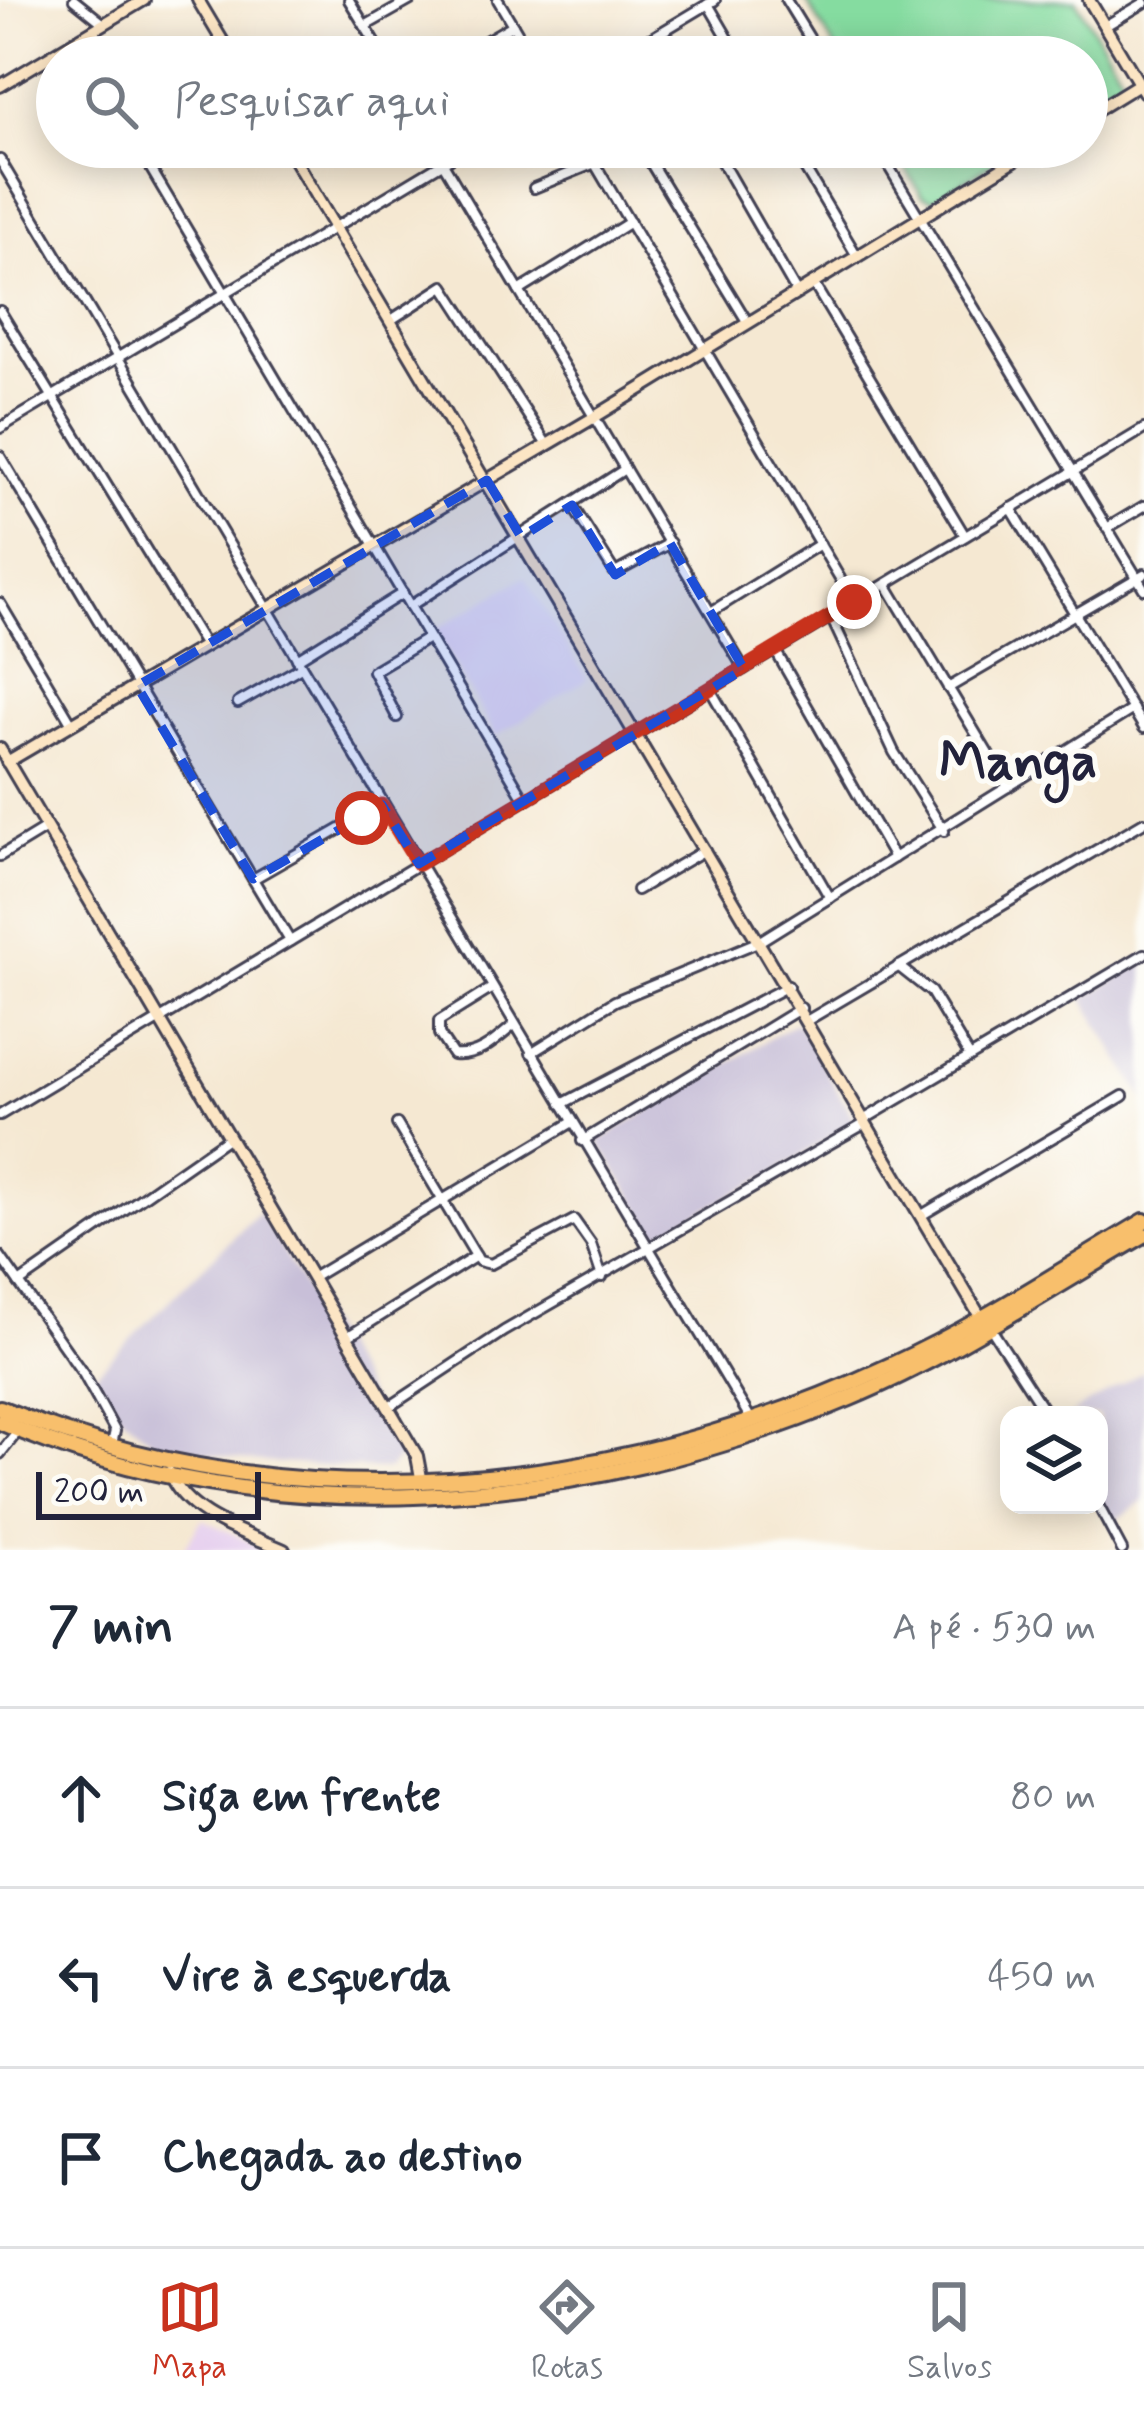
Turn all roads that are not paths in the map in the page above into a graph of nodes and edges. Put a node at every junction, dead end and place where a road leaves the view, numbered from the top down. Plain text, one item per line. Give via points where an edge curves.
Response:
1 (74, 0) edge
2 (144, 0) edge
3 (198, 0) edge
4 (349, 0) edge
5 (411, 0) edge
6 (499, 0) edge
7 (786, 0) edge
8 (1089, 0) edge
9 (712, 2) edge
10 (1144, 3) edge
11 (104, 24) junction
12 (513, 25) junction
13 (365, 26) junction
14 (1105, 26) junction
15 (84, 36) edge
16 (219, 36) edge
17 (371, 36) edge
18 (494, 36) edge
19 (520, 36) edge
20 (655, 36) edge
21 (729, 36) edge
22 (808, 36) edge
23 (36, 65) edge
24 (1142, 85) edge
25 (0, 86) edge
26 (1108, 104) edge
27 (0, 160) edge
28 (151, 168) edge
29 (300, 168) edge
30 (435, 168) edge
31 (446, 168) edge
32 (583, 168) edge
33 (598, 168) edge
34 (654, 168) edge
35 (725, 168) edge
36 (805, 168) edge
37 (890, 168) edge
38 (1002, 168) edge
39 (534, 188) dead end
40 (920, 218) junction
41 (630, 222) junction
42 (335, 227) junction
43 (857, 256) junction
44 (813, 283) junction
45 (519, 291) junction
46 (225, 293) junction
47 (797, 293) junction
48 (0, 311) edge
49 (391, 320) junction
50 (748, 323) junction
51 (705, 349) junction
52 (115, 358) junction
53 (52, 396) junction
54 (593, 418) junction
55 (0, 428) edge
56 (1144, 429) edge
57 (547, 446) junction
58 (0, 456) edge
59 (625, 469) junction
60 (1073, 472) junction
61 (487, 480) junction
62 (572, 505) junction
63 (1144, 506) edge
64 (1011, 508) junction
65 (1107, 527) junction
66 (965, 536) junction
67 (521, 537) junction
68 (670, 543) junction
69 (820, 544) junction
70 (375, 546) junction
71 (1140, 576) edge
72 (886, 584) junction
73 (1144, 589) edge
74 (403, 593) junction
75 (854, 602) junction
76 (0, 603) edge
77 (410, 606) junction
78 (266, 610) junction
79 (711, 612) junction
80 (1075, 613) junction
81 (831, 616) junction
82 (428, 638) junction
83 (205, 646) junction
84 (775, 650) junction
85 (299, 663) junction
86 (744, 669) junction
87 (137, 686) junction
88 (948, 688) junction
89 (710, 689) junction
90 (238, 703) dead end
91 (1133, 709) junction
92 (397, 717) dead end
93 (72, 724) junction
94 (1144, 728) edge
95 (638, 733) junction
96 (0, 749) edge
97 (4, 764) edge
98 (1008, 787) junction
99 (525, 800) junction
100 (382, 805) junction
101 (1144, 822) edge
102 (46, 828) junction
103 (944, 831) junction
104 (706, 850) junction
105 (0, 856) edge
106 (894, 858) junction
107 (418, 864) junction
108 (253, 879) junction
109 (637, 890) dead end
110 (830, 898) junction
111 (290, 941) junction
112 (760, 941) junction
113 (1144, 954) edge
114 (898, 966) junction
115 (788, 986) junction
116 (492, 988) junction
117 (804, 1014) junction
118 (159, 1019) junction
119 (514, 1025) junction
120 (531, 1053) junction
121 (970, 1057) junction
122 (1123, 1096) dead end
123 (562, 1104) junction
124 (0, 1115) edge
125 (866, 1121) junction
126 (571, 1123) junction
127 (397, 1124) dead end
128 (229, 1137) junction
129 (582, 1141) junction
130 (442, 1198) junction
131 (922, 1215) junction
132 (1144, 1221) edge
133 (1142, 1237) edge
134 (648, 1251) junction
135 (0, 1256) edge
136 (476, 1256) junction
137 (602, 1277) junction
138 (312, 1278) junction
139 (19, 1283) junction
140 (986, 1323) junction
141 (347, 1336) junction
142 (1042, 1406) edge
143 (389, 1407) junction
144 (0, 1408) edge
145 (0, 1422) edge
146 (753, 1424) junction
147 (19, 1430) junction
148 (112, 1444) junction
149 (0, 1454) edge
150 (169, 1472) junction
151 (422, 1483) junction
152 (1103, 1514) edge
153 (280, 1549) edge
154 (1122, 1550) edge

1 - 11 street
2 - 11 street
3 - 16 street
4 - 13 street
5 - 13 street
6 - 12 street
7 - 22 street
8 - 14 street
9 - 20 street
9 - 21 street
10 - 14 street
11 - 15 street
12 - 18 street
12 - 19 street
13 - 17 street
14 - 24 street
23 - 25 street
24 - 26 street
27 - 52 street
28 - 46 street
29 - 42 street
30 - 42 street
31 - 45 street
32 - 39 street
33 - 41 street
34 - 50 street
35 - 47 street
36 - 43 street
37 - 40 street
38 - 40 street
40 - 43 street
40 - 60 street
41 - 45 street
41 - 51 street
42 - 46 street
42 - 49 street
43 - 44 street
44 - 47 street
44 - 66 street
45 - 54 street
46 - 52 street
46 - 70 street
47 - 50 street
48 - 53 street
49 - 57 street via 445,286
49 - 61 street
50 - 51 street
51 - 54 street
51 - 69 street
52 - 53 street
52 - 78 street
53 - 55 street
53 - 83 street
54 - 57 street
54 - 59 street
56 - 60 street
57 - 61 street
58 - 87 street
59 - 62 street
59 - 68 street
60 - 64 street
60 - 65 street
61 - 67 street
61 - 70 street
62 - 67 street
62 - 68 street via 615,573
63 - 65 street
64 - 66 street
64 - 80 street
65 - 71 street
66 - 72 street
67 - 77 street
67 - 95 street
68 - 79 street
69 - 75 street
69 - 79 street
70 - 74 street
70 - 78 street
71 - 73 street
71 - 80 street
72 - 75 street
72 - 88 street
74 - 77 street
74 - 85 street
75 - 81 street
76 - 93 street
77 - 82 street
78 - 83 street
78 - 85 street
79 - 86 street
80 - 88 street
80 - 91 street
81 - 84 street
81 - 103 street via 894,752
82 - 92 street via 373,671
82 - 99 street
83 - 87 street
84 - 86 street
84 - 106 street
85 - 90 street
85 - 100 street
86 - 89 street
87 - 93 street
87 - 108 street
88 - 98 street
89 - 95 street
89 - 110 street
91 - 94 street
91 - 98 street
93 - 97 street
95 - 99 street
95 - 104 street
96 - 97 street
97 - 102 street
98 - 103 street
99 - 107 street
100 - 107 street
100 - 108 street
101 - 114 street
102 - 105 street
102 - 118 street
103 - 106 street
104 - 109 street
104 - 112 street
106 - 110 street
107 - 111 street
107 - 116 street
108 - 111 street
110 - 112 street
111 - 118 street
112 - 115 street
112 - 120 street via 615,1001
113 - 121 street
114 - 117 street
114 - 121 street via 931,992
115 - 117 street
115 - 123 street
116 - 119 street
116 - 119 street via 439,1021 439,1034 461,1056
117 - 125 street
117 - 129 street
118 - 124 street
118 - 128 street
119 - 120 street
120 - 123 street
121 - 125 street
122 - 131 street
123 - 126 street
125 - 131 street
125 - 134 street
126 - 129 street
126 - 130 street
127 - 130 street
128 - 138 street
128 - 139 street
129 - 134 street
130 - 136 street
130 - 138 street
131 - 140 street
132 - 140 highway
133 - 140 highway
134 - 137 street
134 - 146 street
135 - 139 street
136 - 137 street via 491,1264 574,1220
136 - 141 street
137 - 143 street
138 - 141 street
139 - 148 street via 84,1375 116,1431
140 - 142 street
140 - 146 highway
140 - 150 highway via 904,1374 783,1426 583,1478 384,1496
141 - 143 street
143 - 151 street via 417,1456
144 - 148 highway
145 - 147 highway
146 - 151 highway via 616,1461
147 - 149 street
147 - 150 highway
148 - 151 highway via 226,1468
150 - 153 street via 202,1510
152 - 154 street

